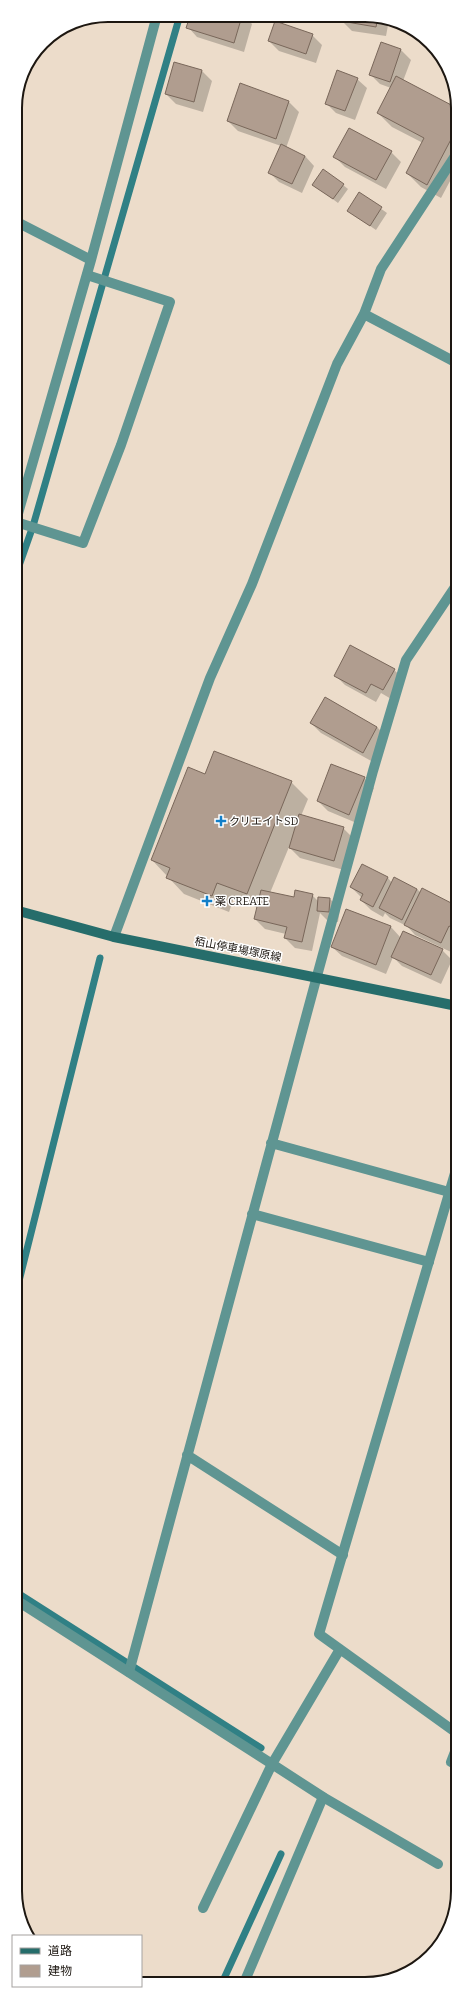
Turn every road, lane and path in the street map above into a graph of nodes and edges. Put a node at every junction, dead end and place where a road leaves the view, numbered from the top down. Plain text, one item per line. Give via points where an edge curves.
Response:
1 (155, 22) edge
2 (451, 162) edge
3 (22, 225) edge
4 (92, 260) junction
5 (87, 275) junction
6 (364, 314) junction
7 (451, 360) edge
8 (22, 502) edge
9 (22, 525) edge
10 (451, 593) edge
11 (22, 912) edge
12 (114, 937) junction
13 (316, 976) junction
14 (451, 1005) edge
15 (271, 1143) junction
16 (451, 1186) edge
17 (449, 1192) junction
18 (252, 1214) junction
19 (429, 1262) junction
20 (187, 1455) junction
21 (343, 1555) junction
22 (22, 1604) edge
23 (340, 1649) junction
24 (129, 1672) junction
25 (451, 1729) edge
26 (272, 1764) junction
27 (323, 1797) junction
28 (438, 1864) dead end
29 (203, 1908) dead end
30 (247, 1977) edge

1 - 4 street
2 - 6 street via 381,269
3 - 4 street
4 - 5 street
5 - 8 street
5 - 9 street via 170,302 84,543
6 - 7 street
6 - 12 street via 337,364 252,584 210,678
10 - 13 street via 406,660
11 - 12 main road, 栢山停車場塚原線
12 - 13 main road, 栢山停車場塚原線
13 - 14 main road, 栢山停車場塚原線
13 - 15 street
15 - 17 street
15 - 18 street
16 - 17 street
17 - 19 street
18 - 19 street
18 - 20 street
19 - 21 street
20 - 21 street
20 - 24 street
21 - 23 street via 319,1634
22 - 24 street
23 - 25 street
23 - 26 street
24 - 26 street
26 - 27 street
26 - 29 street
27 - 28 street
27 - 30 street

